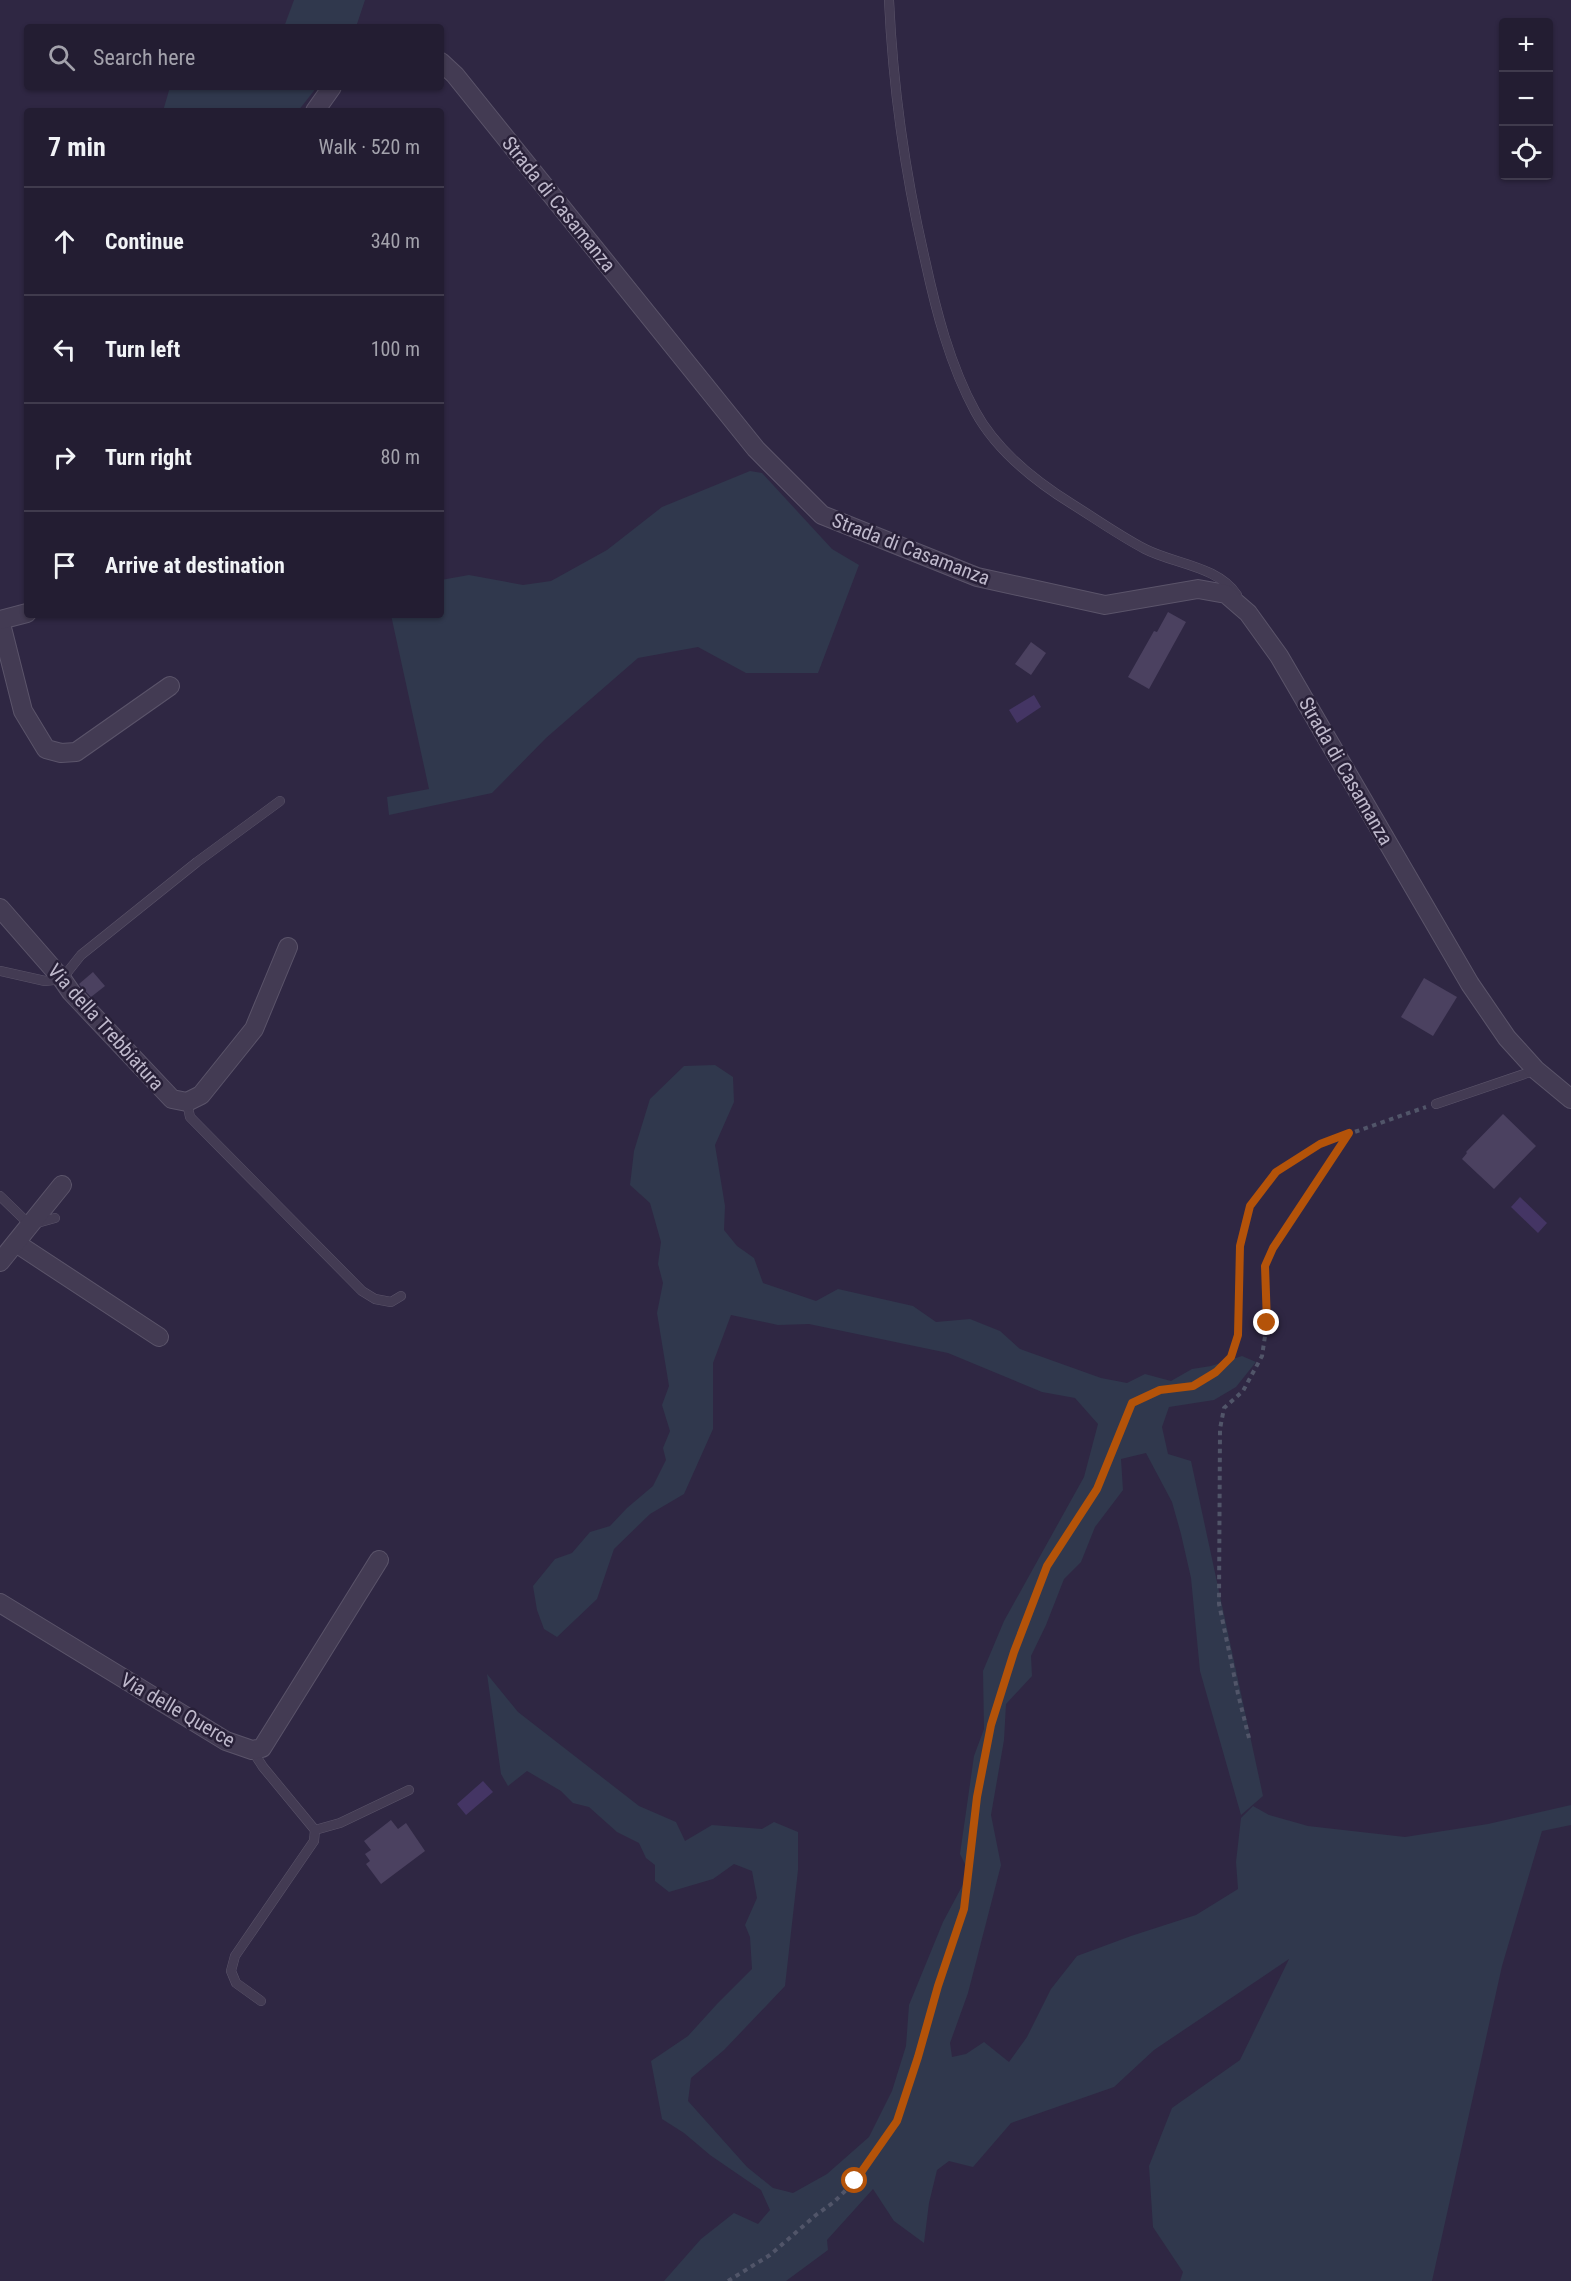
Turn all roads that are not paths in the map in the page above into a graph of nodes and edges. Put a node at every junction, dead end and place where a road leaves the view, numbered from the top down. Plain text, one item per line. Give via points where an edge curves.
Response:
1 (889, 0) edge
2 (444, 65) edge
3 (330, 90) edge
4 (317, 108) edge
5 (1248, 613) junction
6 (24, 614) edge
7 (0, 620) edge
8 (170, 686) dead end
9 (280, 801) dead end
10 (0, 909) edge
11 (288, 947) dead end
12 (0, 971) edge
13 (62, 979) junction
14 (1536, 1070) junction
15 (1571, 1099) edge
16 (187, 1102) junction
17 (1436, 1104) road end
18 (62, 1185) dead end
19 (0, 1196) edge
20 (55, 1218) dead end
21 (30, 1225) junction
22 (16, 1243) junction
23 (0, 1262) edge
24 (401, 1296) dead end
25 (159, 1337) dead end
26 (379, 1560) dead end
27 (0, 1603) edge
28 (252, 1750) junction
29 (409, 1790) dead end
30 (315, 1830) junction
31 (261, 2001) dead end

1 - 5 lane via 901,143 912,202 948,347 975,412 1010,459 1146,550 1207,572 1231,586
2 - 5 street, Strada di Casamanza via 756,449 822,515 977,577 1105,605 1198,589 1226,594
3 - 4 street
5 - 14 street, Strada di Casamanza via 1279,656 1470,984 1507,1038
6 - 7 street
7 - 8 street via 23,711 46,749 76,752
9 - 13 lane via 81,955
10 - 13 street, Via della Trebbiatura
11 - 16 street, Via della Trebbiatura via 254,1029 201,1095
12 - 13 lane via 45,981
13 - 16 street, Via della Trebbiatura via 172,1099
14 - 15 street, Strada di Casamanza
14 - 17 lane
16 - 24 lane via 190,1117 362,1291 391,1302
18 - 21 street
19 - 21 lane
20 - 21 lane
21 - 22 street
22 - 23 street
22 - 25 street
26 - 28 street, Via delle Querce via 262,1748
27 - 28 street, Via delle Querce via 226,1741
28 - 30 lane
29 - 30 lane via 340,1823
30 - 31 lane via 314,1841 235,1956 231,1971 236,1983

